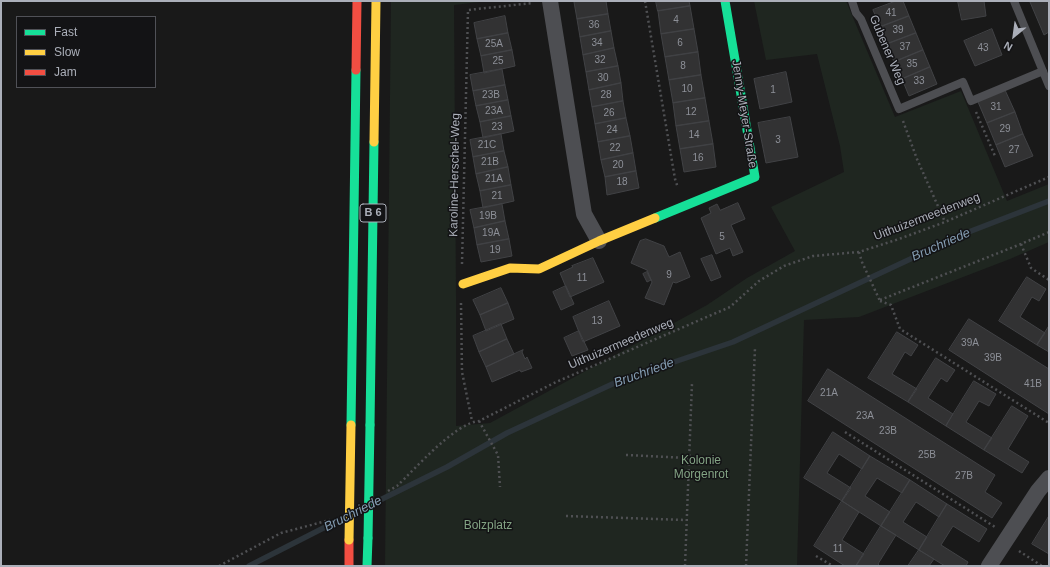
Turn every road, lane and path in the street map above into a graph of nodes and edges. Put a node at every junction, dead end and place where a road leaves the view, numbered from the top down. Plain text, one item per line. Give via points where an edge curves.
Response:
1 (357, 1) edge
2 (376, 1) edge
3 (550, 1) edge
4 (645, 1) edge
5 (725, 1) edge
6 (852, 1) edge
7 (1014, 1) edge
8 (1043, 72) junction
9 (1049, 86) edge
10 (971, 101) junction
11 (899, 109) junction
12 (995, 156) dead end
13 (1049, 177) edge
14 (685, 205) junction
15 (945, 222) junction
16 (1049, 232) edge
17 (599, 241) junction
18 (1021, 244) junction
19 (859, 252) junction
20 (1049, 280) edge
21 (463, 284) junction
22 (880, 301) junction
23 (755, 348) dead end
24 (692, 383) dead end
25 (472, 421) junction
26 (479, 421) junction
27 (1049, 423) edge
28 (845, 432) dead end
29 (626, 455) dead end
30 (689, 458) junction
31 (1049, 478) edge
32 (500, 488) dead end
33 (384, 493) dead end
34 (566, 516) dead end
35 (332, 520) dead end
36 (686, 520) junction
37 (1005, 541) junction
38 (816, 556) dead end
39 (219, 566) edge
40 (349, 566) edge
41 (367, 566) edge
42 (685, 566) edge
43 (746, 566) edge
44 (832, 566) edge
45 (989, 566) edge
46 (1042, 566) edge

1 - 40 main road, B 6, bridge
2 - 41 main road, B 6, bridge
3 - 17 street via 584,214
3 - 21 path, Karoline-Herschel-Weg via 468,10
4 - 14 path via 675,179
5 - 14 main road, Jenny-Meyer-Straße via 755,176
6 - 11 lane, Gubener Weg
7 - 8 lane
8 - 9 lane
8 - 10 lane
10 - 11 lane via 963,82
10 - 12 path
11 - 15 path via 917,159
13 - 15 path, Uithuizermeedenweg
14 - 17 main road, Jenny-Meyer-Straße
15 - 19 path, Uithuizermeedenweg
16 - 18 path
17 - 21 main road, Jenny-Meyer-Straße via 540,269 510,268
18 - 20 path via 1031,268
18 - 22 path
19 - 22 path
19 - 26 path, Uithuizermeedenweg via 813,256 784,266 730,307 556,382
21 - 25 path, Karoline-Herschel-Weg via 462,372
22 - 27 path via 891,305 900,329
23 - 43 path
24 - 30 path
25 - 26 path, Uithuizermeedenweg
25 - 33 path via 452,433 397,486
26 - 32 path via 498,455
28 - 37 path via 999,529
29 - 30 path
30 - 36 path
31 - 37 street
34 - 36 path
35 - 39 path via 281,533
36 - 42 path
37 - 45 street
37 - 46 path
38 - 44 path

